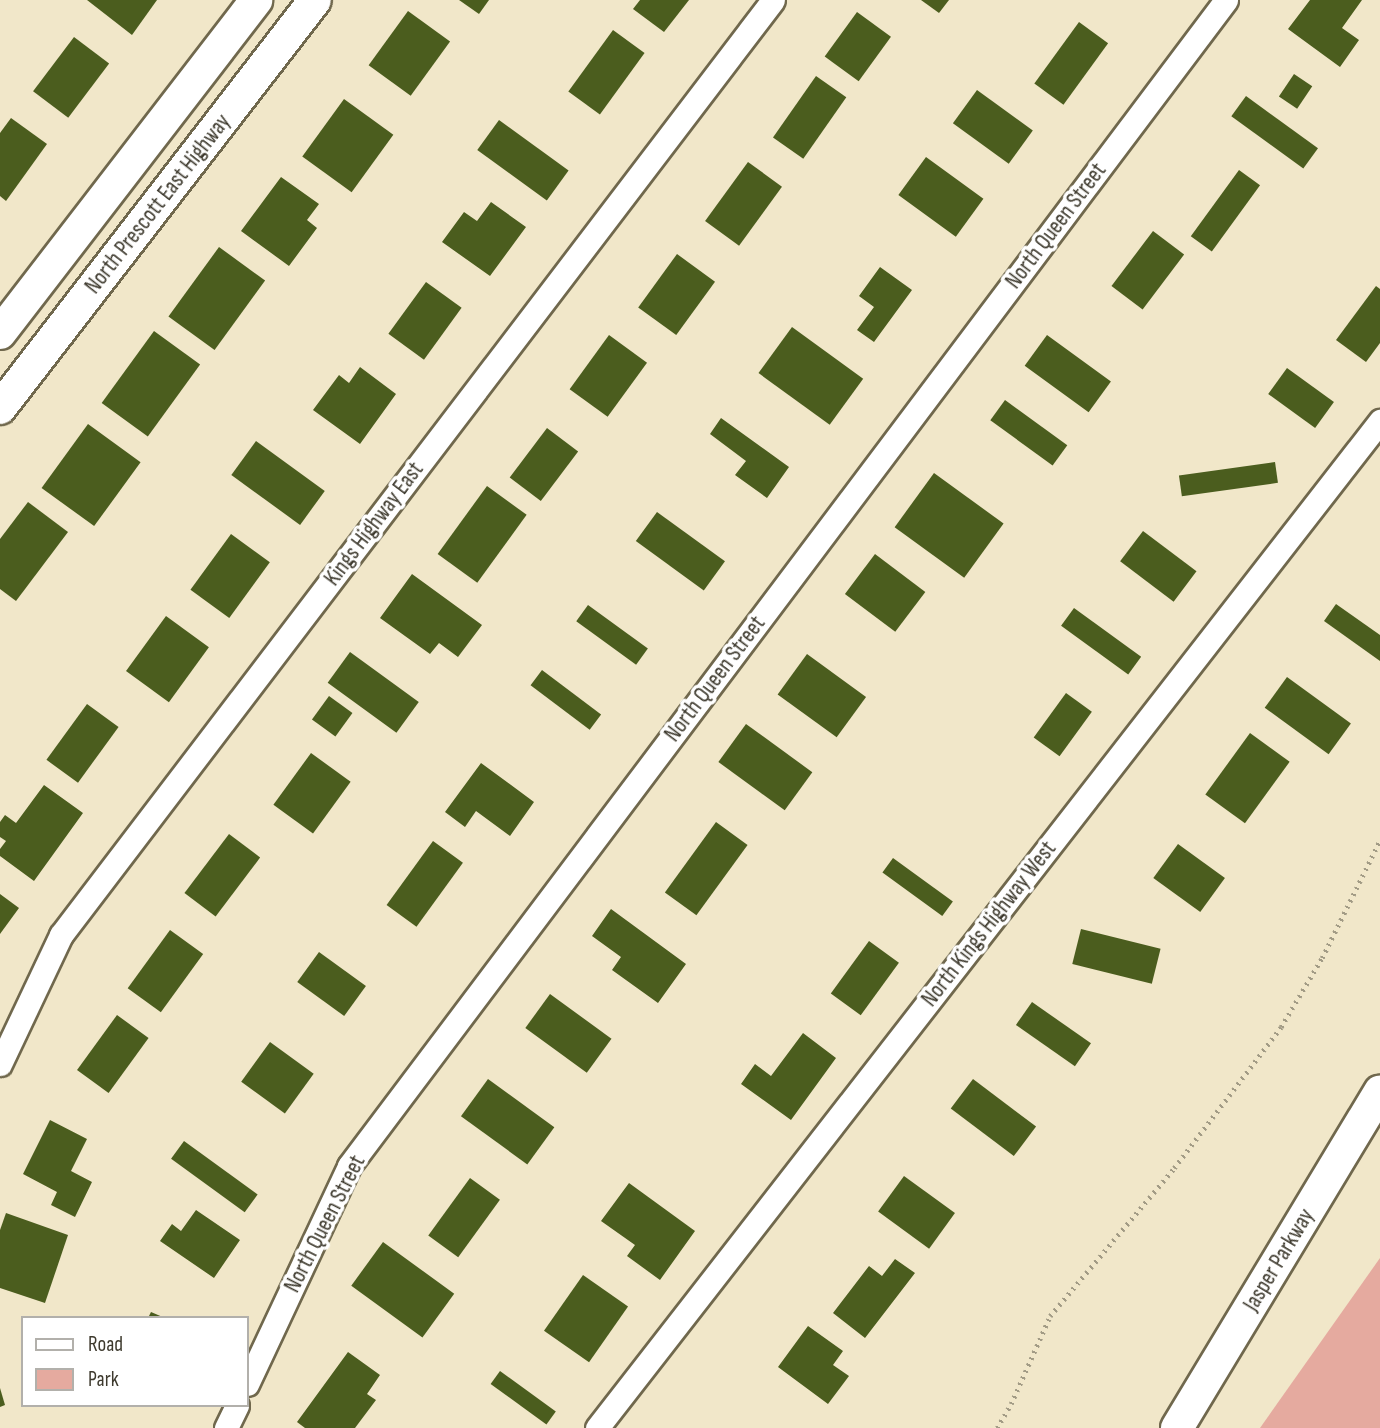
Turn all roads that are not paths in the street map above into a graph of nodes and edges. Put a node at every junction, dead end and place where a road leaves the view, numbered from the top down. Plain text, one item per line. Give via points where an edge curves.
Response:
1 (257, 0) edge
2 (315, 0) edge
3 (773, 0) edge
4 (1226, 0) edge
5 (0, 333) edge
6 (0, 408) edge
7 (1380, 421) edge
8 (0, 1064) edge
9 (1380, 1091) edge
10 (248, 1382) edge
11 (236, 1407) edge
12 (226, 1428) edge
13 (597, 1428) edge
14 (1177, 1428) edge

1 - 5 street, North Prescott East Highway
2 - 6 street, North Prescott East Highway
3 - 8 street, Kings Highway East via 61,935
4 - 10 street, North Queen Street via 349,1166
7 - 13 street, North Kings Highway West
9 - 14 street, Jasper Parkway
11 - 12 street

